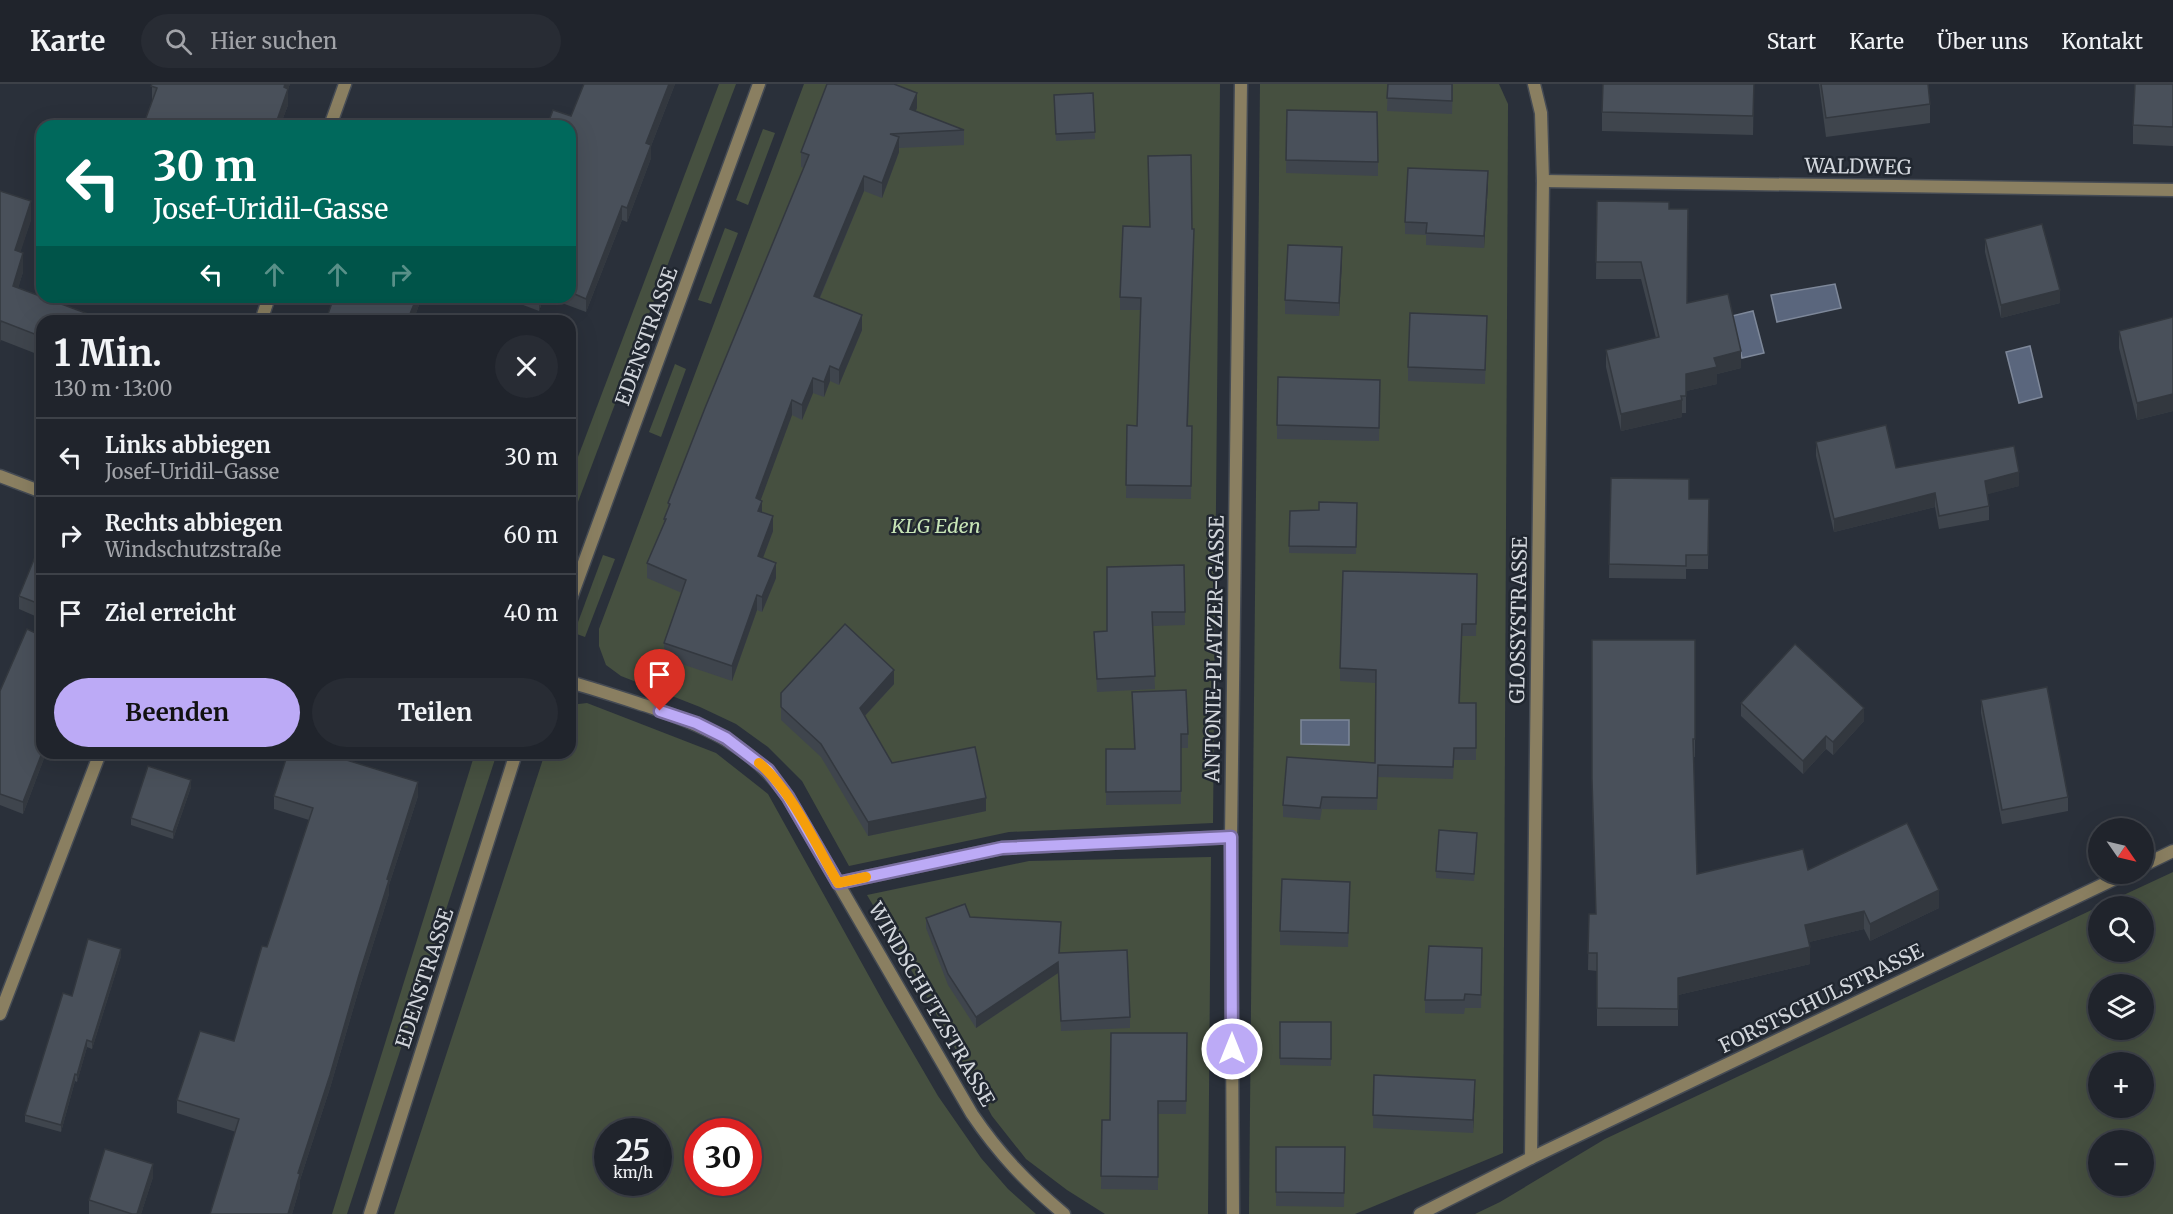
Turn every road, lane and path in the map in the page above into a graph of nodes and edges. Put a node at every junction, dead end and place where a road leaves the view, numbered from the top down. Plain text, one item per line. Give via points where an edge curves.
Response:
1 (345, 84) edge
2 (759, 84) edge
3 (1241, 84) edge
4 (1534, 84) edge
5 (332, 120) edge
6 (1543, 182) junction
7 (2173, 190) edge
8 (0, 476) edge
9 (36, 490) edge
10 (576, 585) edge
11 (576, 684) edge
12 (98, 759) edge
13 (514, 759) edge
14 (1231, 837) junction
15 (2173, 851) edge
16 (2154, 860) edge
17 (838, 883) junction
18 (2104, 884) edge
19 (0, 1014) edge
20 (1531, 1158) junction
21 (370, 1214) edge
22 (1064, 1214) edge
23 (1233, 1214) edge
24 (1420, 1214) edge

1 - 5 street
2 - 10 street, EDENSTRASSE
3 - 14 street, ANTONIE-PLATZER-GASSE
4 - 6 street, GLOSSYSTRASSE via 1541,113
6 - 7 street, WALDWEG
6 - 20 street, GLOSSYSTRASSE
8 - 9 street
11 - 17 street, WINDSCHUTZSTRASSE via 696,723 739,747 779,783
12 - 19 street
13 - 21 street, EDENSTRASSE
14 - 17 street via 1002,848
14 - 23 street, ANTONIE-PLATZER-GASSE
15 - 16 street
17 - 22 street, WINDSCHUTZSTRASSE via 972,1114 1015,1170
18 - 20 street, FORSTSCHULSTRASSE
20 - 24 street

